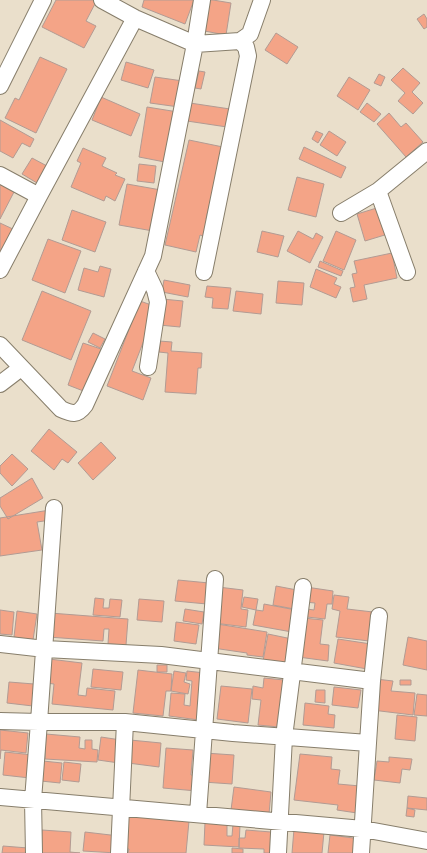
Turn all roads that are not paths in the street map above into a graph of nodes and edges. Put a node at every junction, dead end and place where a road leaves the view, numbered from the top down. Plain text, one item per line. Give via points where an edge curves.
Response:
1 (43, 0) edge
2 (102, 0) edge
3 (202, 0) edge
4 (262, 0) edge
5 (135, 18) junction
6 (240, 41) junction
7 (195, 44) junction
8 (0, 86) edge
9 (427, 151) edge
10 (0, 175) edge
11 (378, 191) junction
12 (39, 196) junction
13 (341, 213) dead end
14 (0, 270) edge
15 (146, 271) junction
16 (204, 272) dead end
17 (407, 272) dead end
18 (0, 345) edge
19 (148, 367) dead end
20 (21, 368) junction
21 (0, 384) edge
22 (54, 508) dead end
23 (215, 579) dead end
24 (303, 587) dead end
25 (379, 616) dead end
26 (0, 644) edge
27 (45, 649) junction
28 (209, 662) junction
29 (292, 671) junction
30 (372, 681) junction
31 (0, 721) edge
32 (40, 722) junction
33 (125, 722) junction
34 (204, 730) junction
35 (284, 736) junction
36 (368, 743) junction
37 (0, 797) edge
38 (32, 800) junction
39 (122, 807) junction
40 (198, 814) junction
41 (280, 821) junction
42 (363, 828) junction
43 (427, 841) edge
44 (34, 853) edge
45 (119, 853) edge
46 (278, 853) edge
47 (361, 853) edge

1 - 8 street
2 - 5 street
3 - 7 street
4 - 6 street via 250,34
5 - 7 street
5 - 12 street
6 - 7 street
6 - 16 street via 246,47 248,56
7 - 15 street via 153,256
9 - 11 street
10 - 12 street
11 - 13 street
11 - 17 street
12 - 14 street
15 - 19 street via 158,302
15 - 20 street via 80,412 72,413 61,409
18 - 20 street
20 - 21 street
22 - 27 street
23 - 28 street
24 - 29 street
25 - 30 street
26 - 27 street
27 - 28 street via 161,656
27 - 32 street
28 - 29 street
28 - 34 street
29 - 30 street
29 - 35 street
30 - 36 street
31 - 32 street
32 - 33 street
32 - 38 street
33 - 34 street
33 - 39 street
34 - 35 street
34 - 40 street
35 - 36 street
35 - 41 street
36 - 42 street
37 - 38 street
38 - 39 street
38 - 44 street
39 - 40 street
39 - 45 street
40 - 41 street
41 - 42 street
41 - 46 street
42 - 43 street
42 - 47 street

